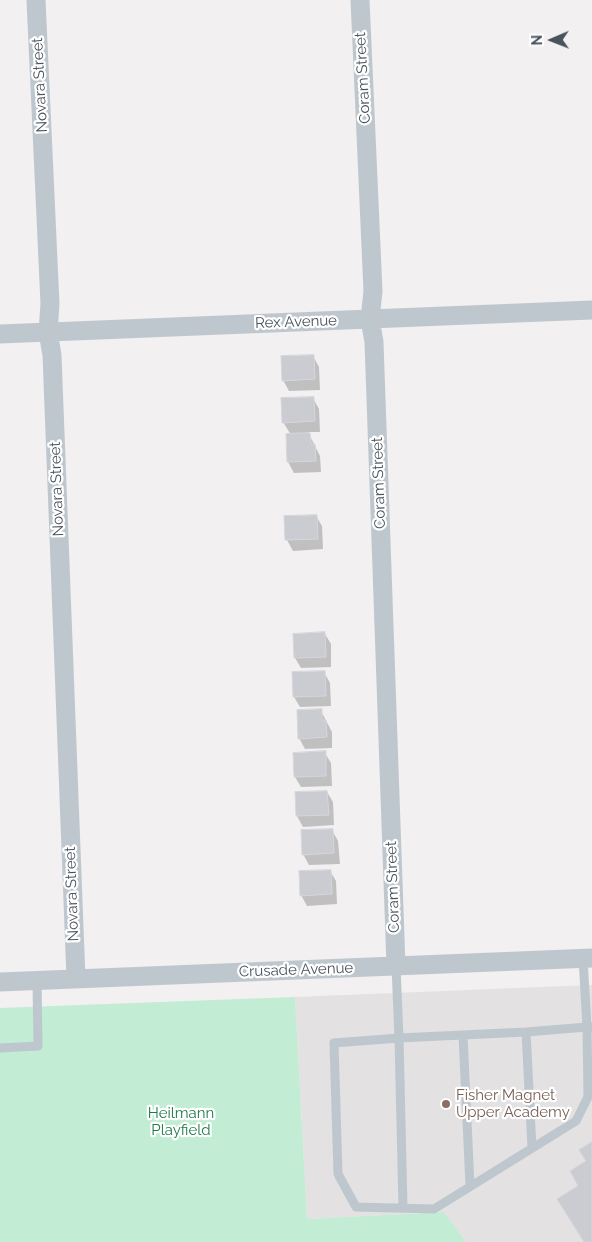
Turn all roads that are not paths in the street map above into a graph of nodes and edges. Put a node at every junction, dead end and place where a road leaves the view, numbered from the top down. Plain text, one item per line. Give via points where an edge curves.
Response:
1 (36, 0) edge
2 (360, 0) edge
3 (592, 310) edge
4 (370, 319) junction
5 (48, 332) junction
6 (0, 334) edge
7 (588, 958) edge
8 (396, 966) junction
9 (76, 979) junction
10 (37, 981) junction
11 (0, 982) edge
12 (590, 1027) edge
13 (526, 1032) junction
14 (463, 1035) junction
15 (399, 1038) junction
16 (0, 1048) edge
17 (532, 1148) junction
18 (470, 1186) junction
19 (403, 1208) junction

1 - 5 street, Novara Street via 50,304
2 - 4 street, Coram Street via 373,291
3 - 4 street, Rex Avenue
4 - 5 street, Rex Avenue
4 - 8 street, Coram Street via 374,342
5 - 6 street, Rex Avenue
5 - 9 street, Novara Street via 52,355
7 - 8 street, Crusade Avenue
7 - 12 lane
8 - 9 street, Crusade Avenue
8 - 15 lane
9 - 10 street, Crusade Avenue
10 - 11 street, Crusade Avenue
10 - 16 lane via 38,1046
12 - 13 lane
12 - 17 lane via 588,1097 576,1121
13 - 14 lane
13 - 17 lane
14 - 15 lane
14 - 18 lane
15 - 19 lane
15 - 19 lane via 334,1043 338,1174 356,1207
17 - 18 lane
18 - 19 lane via 434,1208

